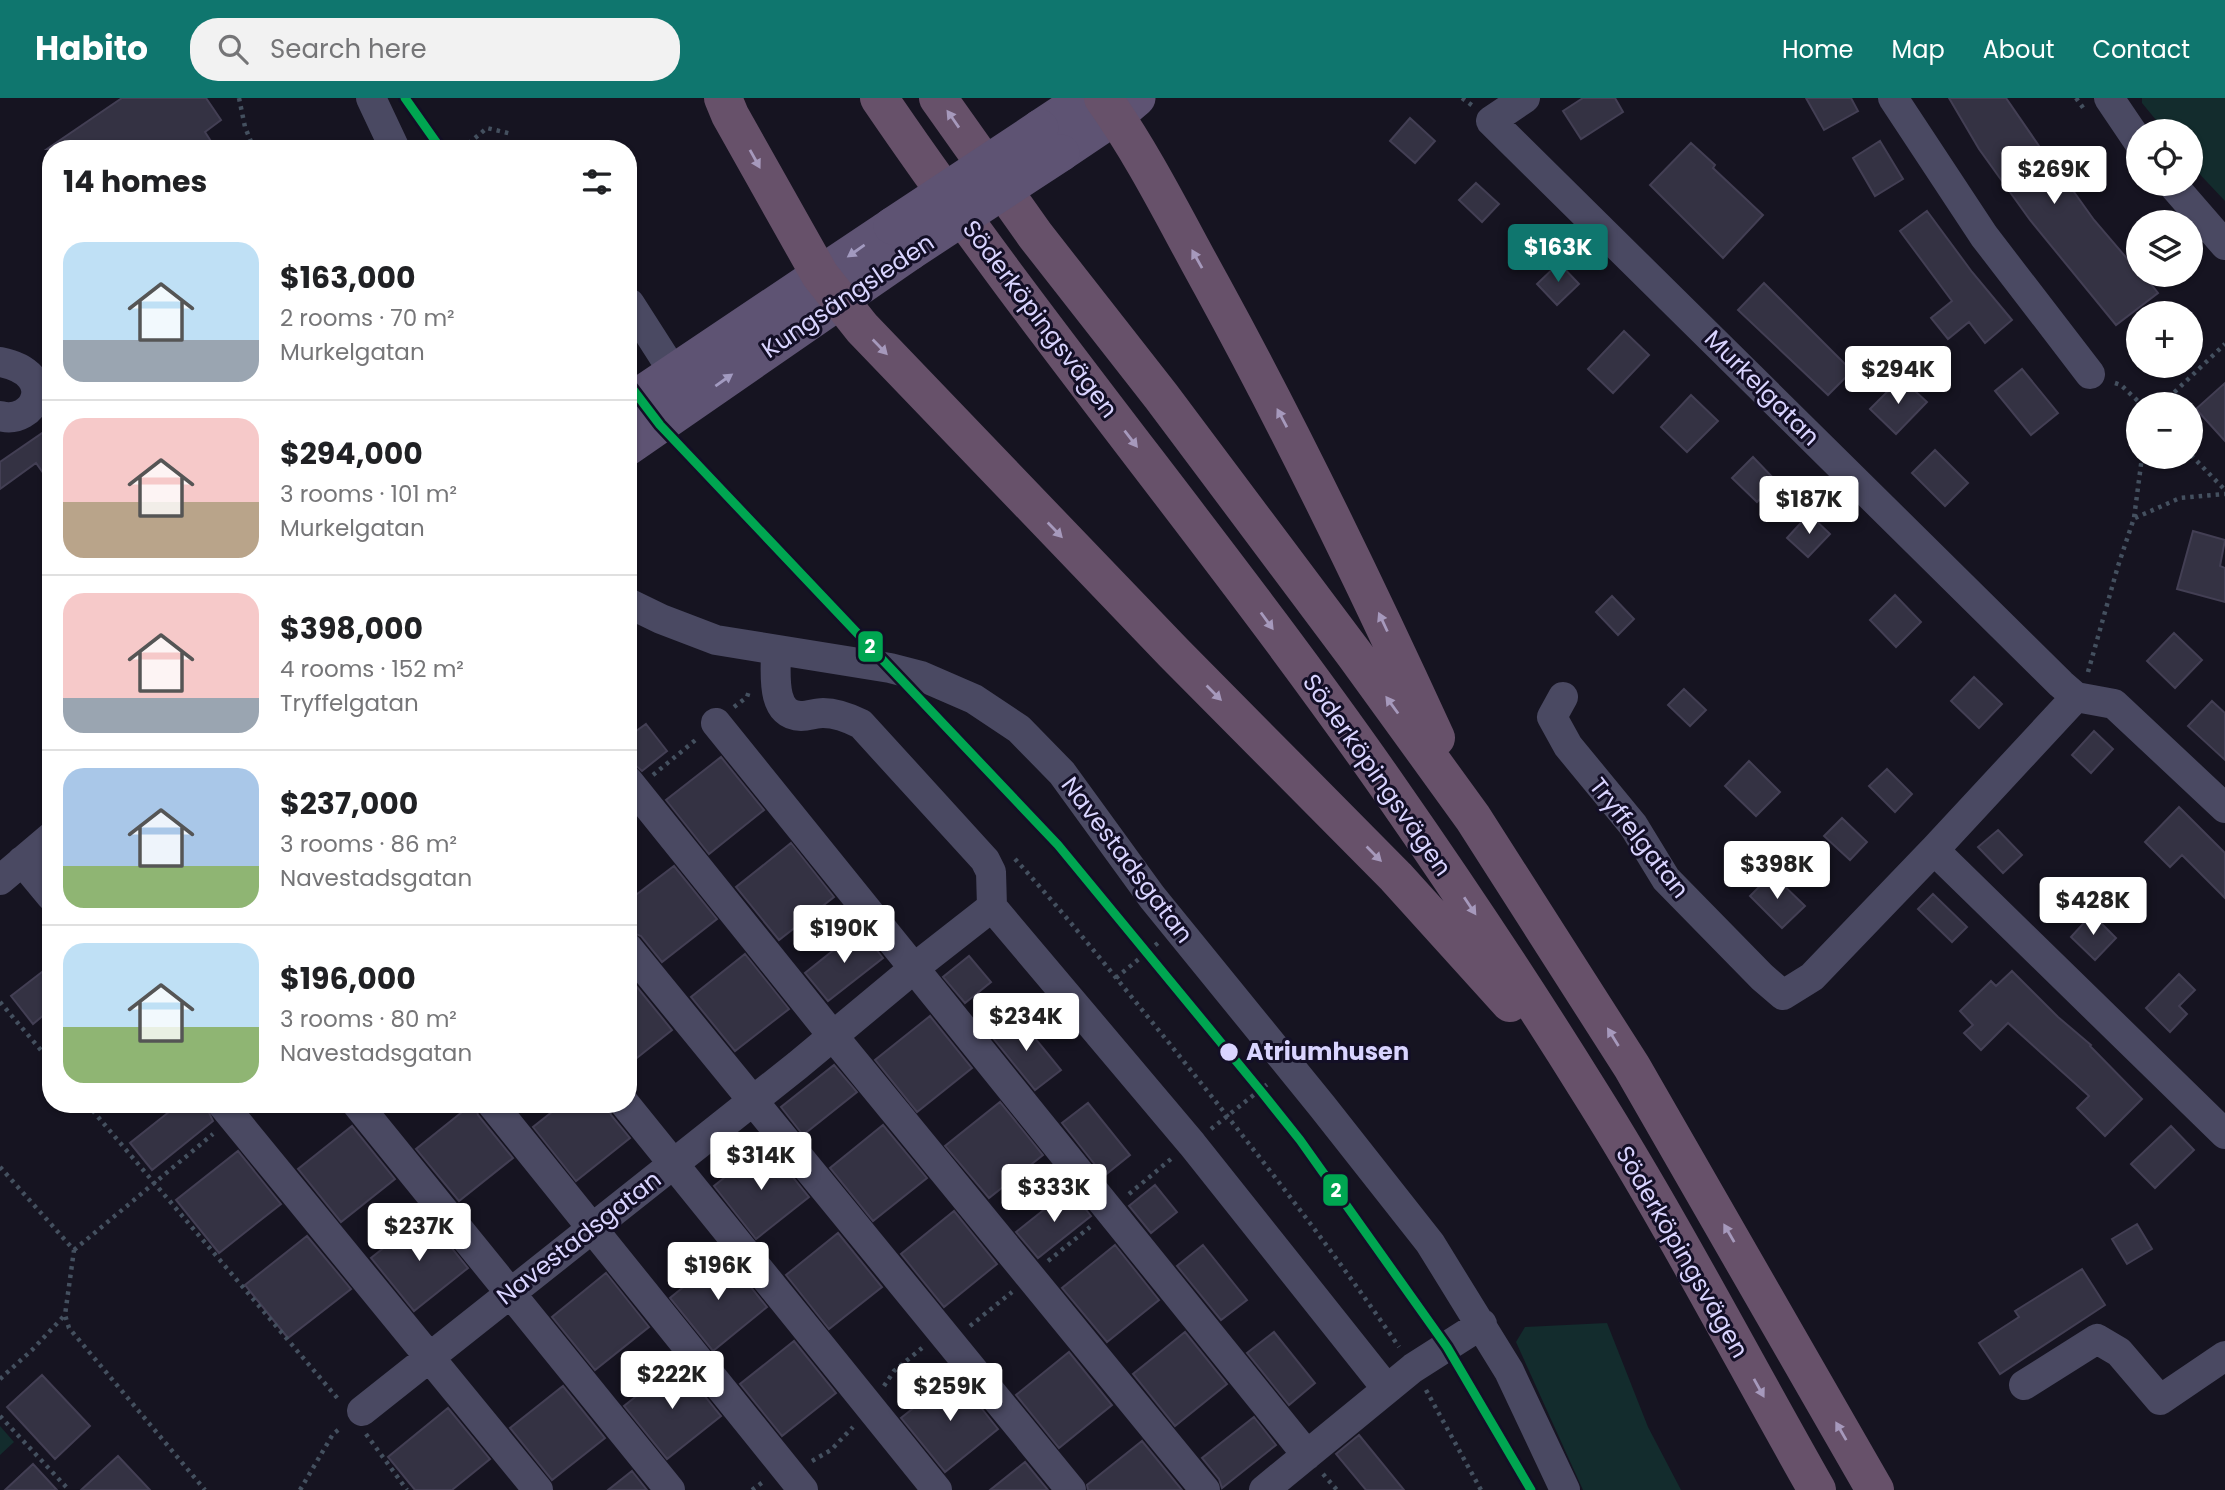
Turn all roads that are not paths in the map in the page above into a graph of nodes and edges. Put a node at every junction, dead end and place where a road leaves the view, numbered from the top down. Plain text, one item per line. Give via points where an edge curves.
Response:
1 (371, 98) edge
2 (723, 98) edge
3 (880, 98) edge
4 (938, 98) edge
5 (1525, 98) edge
6 (1894, 98) edge
7 (2109, 98) edge
8 (1110, 102) edge
9 (2126, 123) edge
10 (392, 140) edge
11 (2182, 196) edge
12 (2225, 245) edge
13 (830, 288) junction
14 (637, 313) edge
15 (0, 362) edge
16 (2090, 374) road end
17 (684, 387) junction
18 (637, 401) edge
19 (0, 416) edge
20 (637, 437) edge
21 (637, 608) edge
22 (776, 651) junction
23 (1563, 697) dead end
24 (2076, 697) junction
25 (716, 723) dead end
26 (637, 792) edge
27 (2225, 808) edge
28 (1473, 818) junction
29 (42, 844) edge
30 (1934, 850) junction
31 (11, 870) edge
32 (42, 890) edge
33 (992, 907) junction
34 (637, 959) edge
35 (914, 969) junction
36 (833, 1036) junction
37 (1593, 1096) junction
38 (753, 1101) junction
39 (230, 1113) edge
40 (364, 1113) edge
41 (499, 1113) edge
42 (632, 1113) edge
43 (2225, 1134) edge
44 (674, 1163) junction
45 (592, 1228) junction
46 (510, 1292) junction
47 (1482, 1324) junction
48 (429, 1356) junction
49 (2225, 1356) edge
50 (2024, 1385) dead end
51 (1387, 1390) junction
52 (357, 1414) road end
53 (1307, 1455) junction
54 (795, 1480) edge
55 (538, 1490) edge
56 (670, 1490) edge
57 (937, 1490) edge
58 (1071, 1490) edge
59 (1205, 1490) edge
60 (1264, 1490) edge
61 (1565, 1490) edge
62 (1817, 1490) edge
63 (1875, 1490) edge

1 - 10 street
2 -> 13 highway
3 -> 37 highway, Söderköpingsvägen via 999,268 1390,789
28 -> 4 highway, Söderköpingsvägen via 1161,396 1035,235
5 - 24 street, Murkelgatan via 1491,121
6 - 16 street via 1984,236
7 - 9 street
8 - 13 main road, Kungsängsleden, bridge
28 -> 8 highway via 1305,462
11 - 12 street
13 - 17 main road, Kungsängsleden
13 -> 37 highway via 862,328 1026,500 1396,877
14 - 17 street
15 - 19 street via 28,372 37,393 24,412
17 - 18 main road, Kungsängsleden
17 - 20 main road, Kungsängsleden
21 - 22 street, Navestadsgatan via 716,640
22 - 33 street via 776,694 785,709 798,717 823,713 861,724 985,860
22 - 47 street, Navestadsgatan via 921,677 974,699 1019,729 1062,773 1152,897 1430,1243
23 - 30 street, Tryffelgatan via 1552,717 1568,747 1633,825 1666,879 1783,995 1812,977
24 - 27 street via 2114,704
24 - 30 street, Tryffelgatan
25 - 35 street
26 - 36 street
63 -> 28 highway, Söderköpingsvägen via 1632,1067
29 - 31 street
30 - 43 street
31 - 32 street
33 - 35 street, Navestadsgatan
33 - 51 street via 1192,1144
34 - 38 street
35 - 36 street, Navestadsgatan
35 - 53 street
36 - 38 street, Navestadsgatan
36 - 59 street
37 -> 62 highway, Söderköpingsvägen
38 - 44 street, Navestadsgatan
38 - 58 street
39 - 48 street
40 - 46 street
41 - 45 street
42 - 44 street
44 - 45 street, Navestadsgatan
44 - 57 street
45 - 46 street, Navestadsgatan
45 - 54 street
46 - 48 street, Navestadsgatan
46 - 56 street
47 - 51 street
47 - 61 street, Navestadsgatan
48 - 52 street, Navestadsgatan
48 - 55 street
49 - 50 street via 2160,1399 2119,1352 2096,1339
51 - 53 street
53 - 60 street

